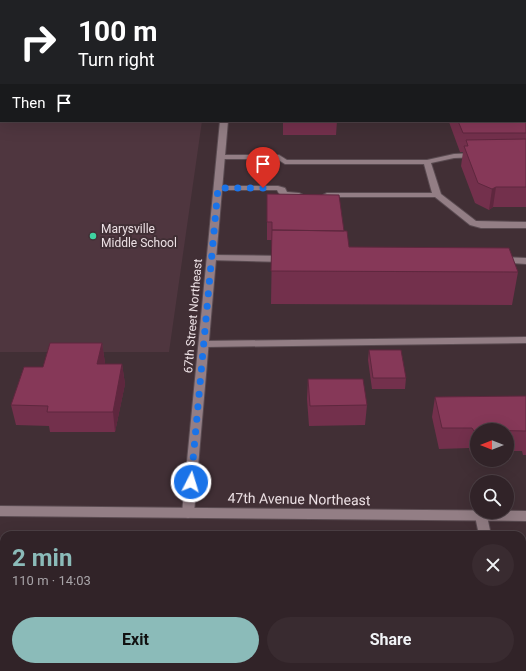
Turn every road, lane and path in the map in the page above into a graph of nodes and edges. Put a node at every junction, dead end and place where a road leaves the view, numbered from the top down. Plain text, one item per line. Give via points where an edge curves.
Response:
1 (224, 122) edge
2 (483, 155) edge
3 (221, 157) junction
4 (427, 162) junction
5 (218, 188) junction
6 (437, 195) junction
7 (526, 225) edge
8 (212, 258) junction
9 (290, 259) edge
10 (495, 260) edge
11 (526, 261) edge
12 (526, 340) edge
13 (204, 344) junction
14 (0, 511) edge
15 (188, 513) junction
16 (470, 516) edge
17 (514, 516) edge
18 (526, 516) edge
19 (482, 519) edge
20 (484, 531) edge

1 - 3 street, 67th Street Northeast
2 - 4 street via 454,156
3 - 4 street via 279,157 285,162
3 - 5 street, 67th Street Northeast
4 - 6 street
5 - 6 street via 278,188 287,195
5 - 8 street, 67th Street Northeast
6 - 7 street via 473,223
8 - 9 street
8 - 13 street, 67th Street Northeast
10 - 11 street
12 - 13 street
13 - 15 street, 67th Street Northeast
14 - 15 street, 47th Avenue Northeast
15 - 16 street, 47th Avenue Northeast
17 - 18 street, 47th Avenue Northeast
19 - 20 street

